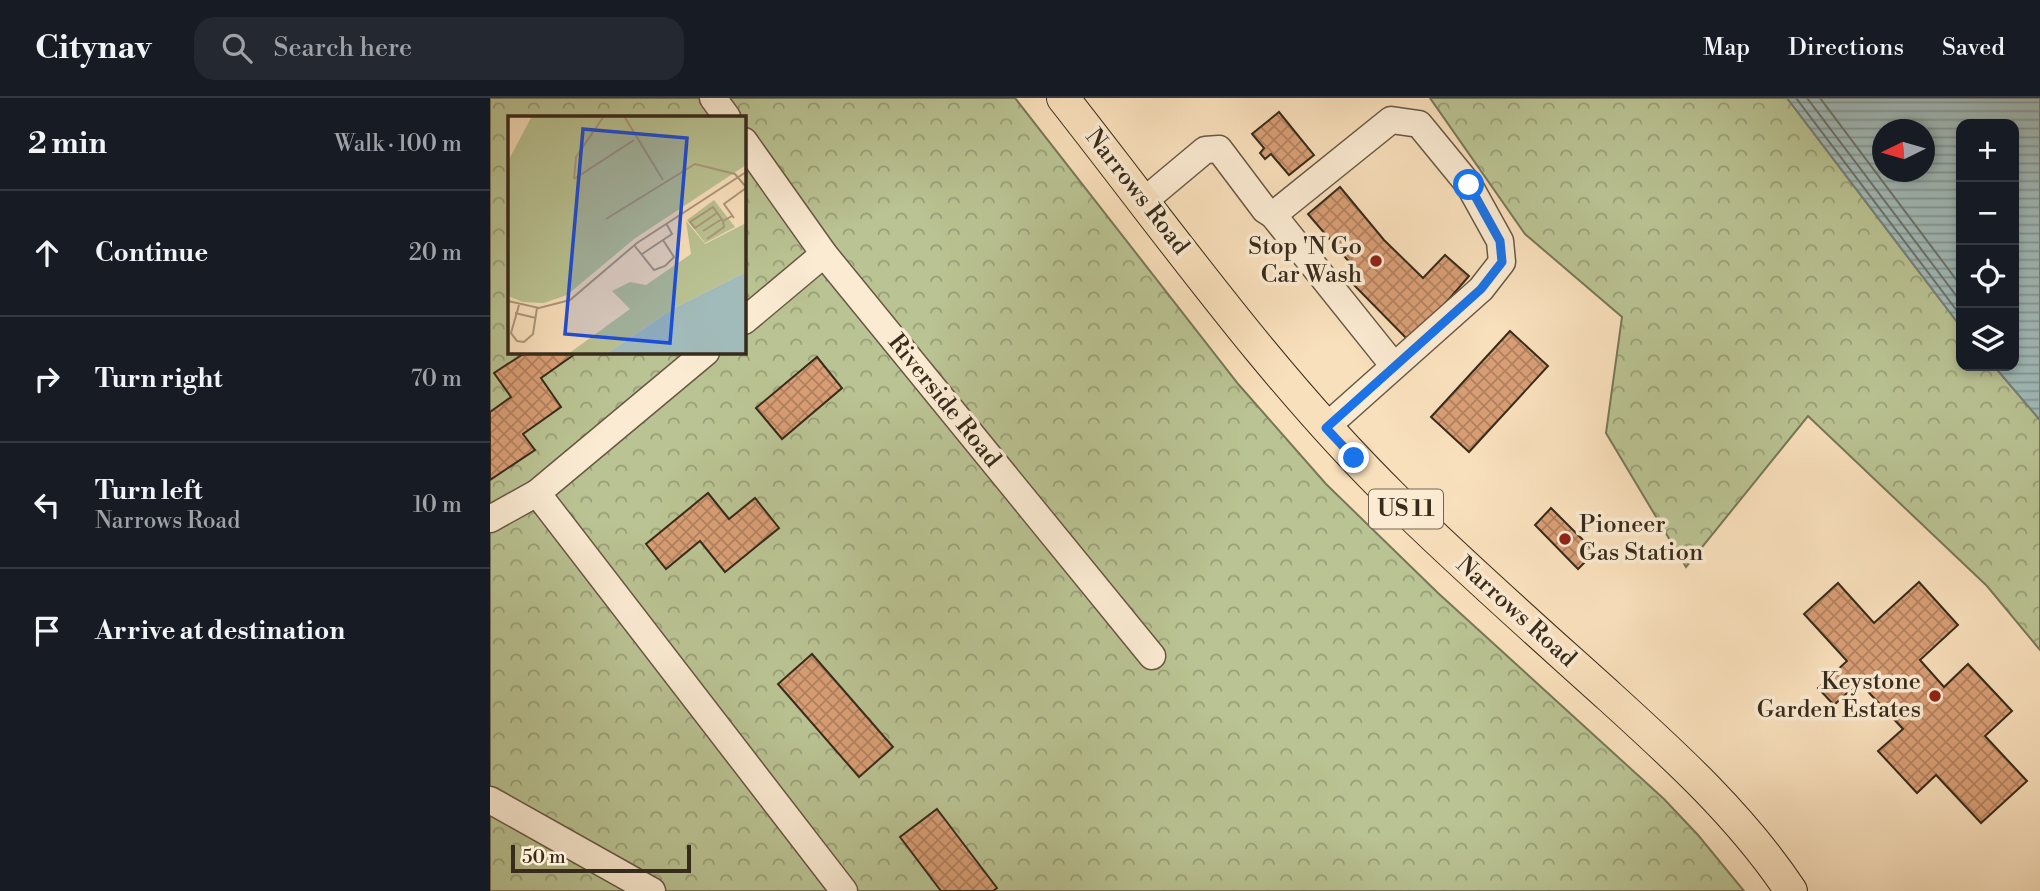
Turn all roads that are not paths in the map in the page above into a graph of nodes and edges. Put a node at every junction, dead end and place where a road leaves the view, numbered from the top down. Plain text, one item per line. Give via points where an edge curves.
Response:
1 (713, 98) edge
2 (1063, 98) edge
3 (726, 116) edge
4 (746, 144) edge
5 (1144, 201) junction
6 (1273, 215) junction
7 (824, 254) junction
8 (746, 319) edge
9 (704, 354) edge
10 (1394, 366) junction
11 (1326, 428) junction
12 (537, 493) junction
13 (490, 519) edge
14 (1152, 656) dead end
15 (490, 800) edge
16 (652, 891) edge
17 (844, 891) edge
18 (1791, 891) edge

1 - 3 street
2 - 5 main road, Narrows Road / US 11
4 - 7 street, Riverside Road
5 - 6 street via 1205,150 1219,149
5 - 11 main road, Narrows Road / US 11
6 - 10 street
6 - 10 street via 1391,120 1419,124 1469,185 1500,241 1502,262 1481,289
7 - 8 street
7 - 14 street, Riverside Road
9 - 12 street
10 - 11 street
11 - 18 main road, Narrows Road / US 11 via 1464,565 1690,772 1755,843
12 - 13 street
12 - 17 street
15 - 16 street

